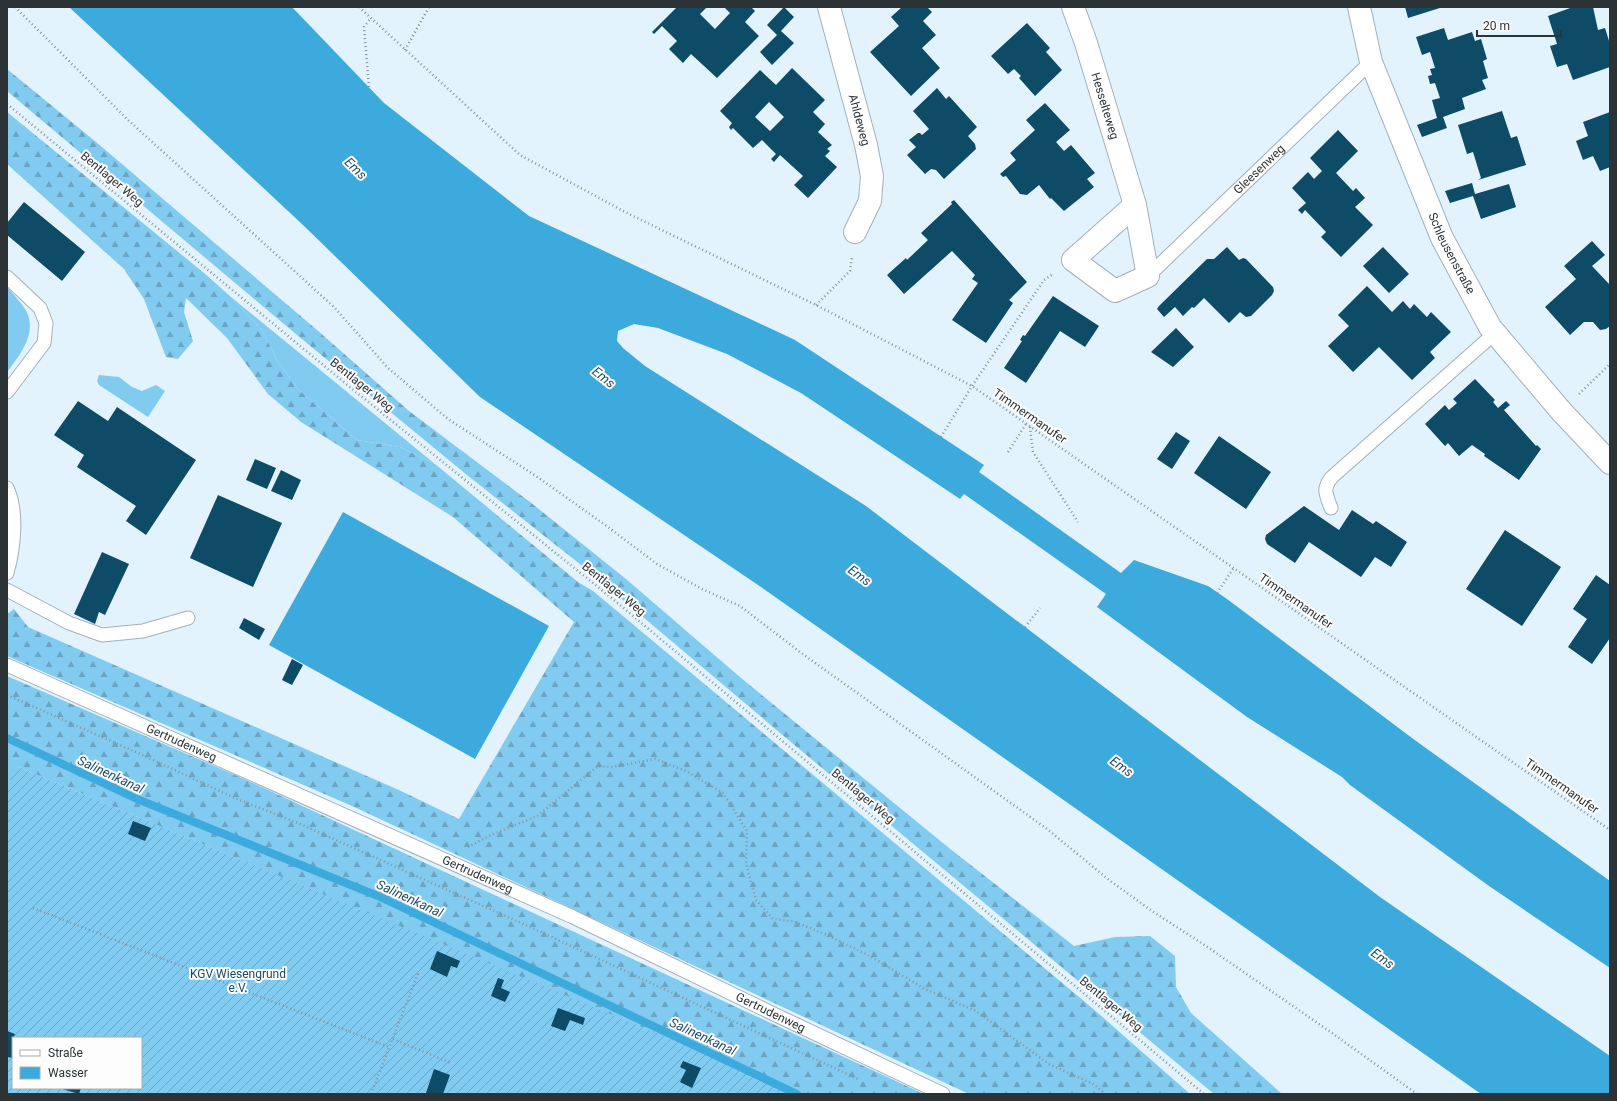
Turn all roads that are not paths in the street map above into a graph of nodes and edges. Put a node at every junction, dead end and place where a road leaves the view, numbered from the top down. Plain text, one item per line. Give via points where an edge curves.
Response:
1 (828, 7) edge
2 (1073, 7) edge
3 (1359, 7) edge
4 (1371, 62) junction
5 (1135, 205) junction
6 (855, 232) road end
7 (1148, 276) junction
8 (7, 277) edge
9 (1495, 333) junction
10 (7, 392) edge
11 (1610, 463) edge
12 (7, 488) edge
13 (1331, 508) dead end
14 (7, 573) edge
15 (7, 590) edge
16 (188, 618) dead end
17 (7, 665) edge
18 (942, 1094) edge

1 - 6 street, Ahldeweg via 866,145 872,176 870,201
2 - 5 street, Hesselteweg
3 - 4 street, Schleusenstraße
4 - 7 lane, Gleesenweg
4 - 9 street, Schleusenstraße via 1442,238
5 - 7 street, Hesselteweg
5 - 7 street via 1073,260 1115,291
8 - 10 lane via 40,308 46,323 44,343
9 - 11 street, Schleusenstraße via 1561,412
9 - 13 lane via 1332,477 1325,491
12 - 14 lane via 15,530
15 - 16 lane via 69,623 102,634 143,631
17 - 18 lane, Gertrudenweg via 573,917

